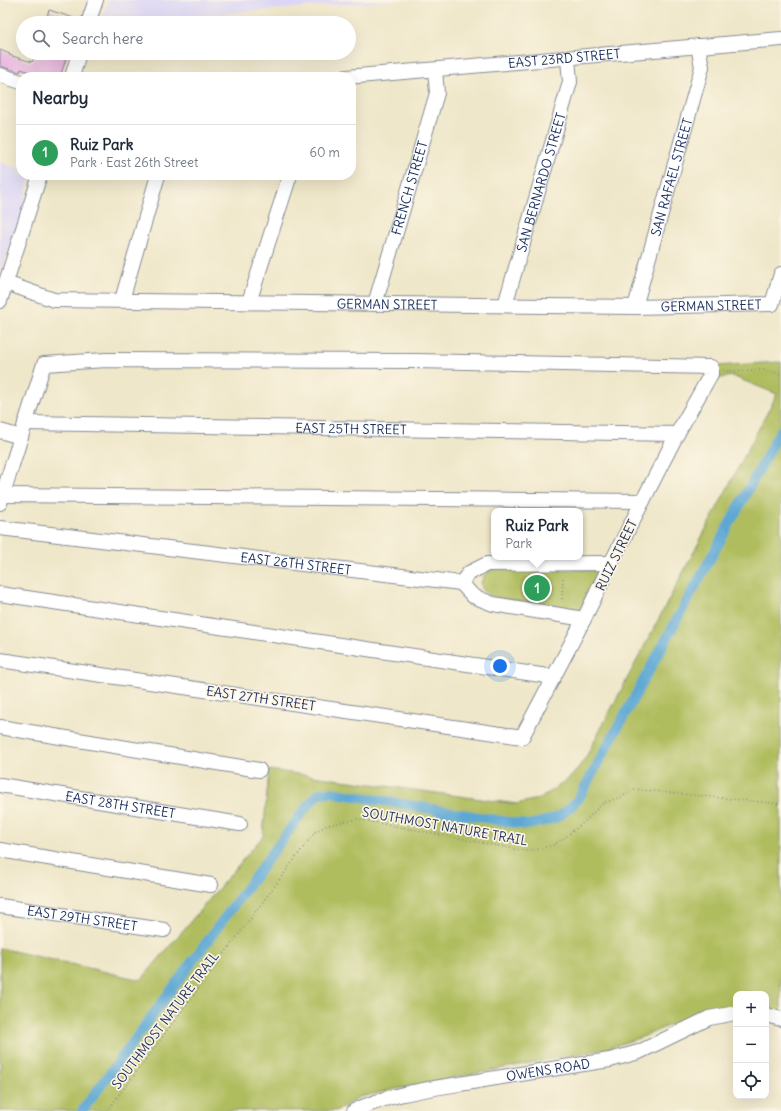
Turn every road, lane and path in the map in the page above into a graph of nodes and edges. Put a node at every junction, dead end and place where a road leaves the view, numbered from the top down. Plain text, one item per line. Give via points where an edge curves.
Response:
1 (96, 0) edge
2 (90, 16) edge
3 (781, 39) edge
4 (698, 46) junction
5 (568, 58) junction
6 (77, 60) edge
7 (435, 70) junction
8 (73, 72) edge
9 (0, 75) edge
10 (356, 76) edge
11 (16, 80) edge
12 (38, 180) edge
13 (157, 180) edge
14 (288, 180) edge
15 (781, 274) edge
16 (6, 283) junction
17 (122, 300) junction
18 (0, 301) edge
19 (250, 302) junction
20 (375, 304) junction
21 (505, 305) junction
22 (635, 307) junction
23 (711, 374) junction
24 (781, 374) edge
25 (25, 423) junction
26 (0, 431) edge
27 (677, 434) junction
28 (21, 437) junction
29 (1, 499) edge
30 (643, 501) junction
31 (0, 528) edge
32 (611, 563) junction
33 (559, 564) junction
34 (461, 583) junction
35 (0, 594) edge
36 (562, 599) dead end
37 (584, 619) junction
38 (0, 660) edge
39 (554, 677) junction
40 (0, 727) edge
41 (522, 737) joint
42 (259, 770) dead end
43 (0, 785) edge
44 (781, 804) edge
45 (240, 824) dead end
46 (0, 850) edge
47 (210, 884) dead end
48 (0, 906) edge
49 (164, 930) dead end
50 (733, 1014) edge
51 (769, 1016) edge
52 (781, 1018) edge
53 (108, 1111) edge
54 (354, 1111) edge

1 - 2 street
3 - 4 street, EAST 23RD STREET
4 - 5 street, EAST 23RD STREET
4 - 22 street, SAN RAFAEL STREET via 702,67
5 - 7 street, EAST 23RD STREET
5 - 21 street, SAN BERNARDO STREET via 570,82
6 - 8 street
7 - 10 street, EAST 23RD STREET
7 - 20 street, FRENCH STREET via 437,93
9 - 11 street
12 - 16 street
13 - 17 street
14 - 19 street
15 - 22 street, GERMAN STREET via 772,304
16 - 17 street, GERMAN STREET via 54,300
16 - 18 street
17 - 19 street, GERMAN STREET
19 - 20 street, GERMAN STREET
20 - 21 street, GERMAN STREET
21 - 22 street, GERMAN STREET
23 - 24 path via 718,371 764,370
23 - 25 street via 711,367 415,361 64,361 44,364
23 - 27 street, RUIZ STREET
25 - 27 street, EAST 25TH STREET
25 - 28 street
26 - 28 street
27 - 30 street, RUIZ STREET
28 - 29 street
29 - 30 street
30 - 32 street, RUIZ STREET
31 - 34 street, EAST 26TH STREET
32 - 33 street
32 - 37 street, RUIZ STREET
33 - 34 street via 487,564 469,573
33 - 36 path via 564,576
34 - 37 street via 473,596 493,604
35 - 39 street
37 - 39 street, RUIZ STREET
38 - 41 street, EAST 27TH STREET
39 - 41 street, RUIZ STREET
40 - 42 street
43 - 45 street, EAST 28TH STREET
44 - 53 path, SOUTHMOST NATURE TRAIL via 633,789 622,797 603,803 553,845 526,850 356,819 328,825 316,831 309,840
46 - 47 street
48 - 49 street, EAST 29TH STREET
50 - 54 street, OWENS ROAD via 710,1018 639,1052 610,1060 426,1090 390,1098
51 - 52 street

